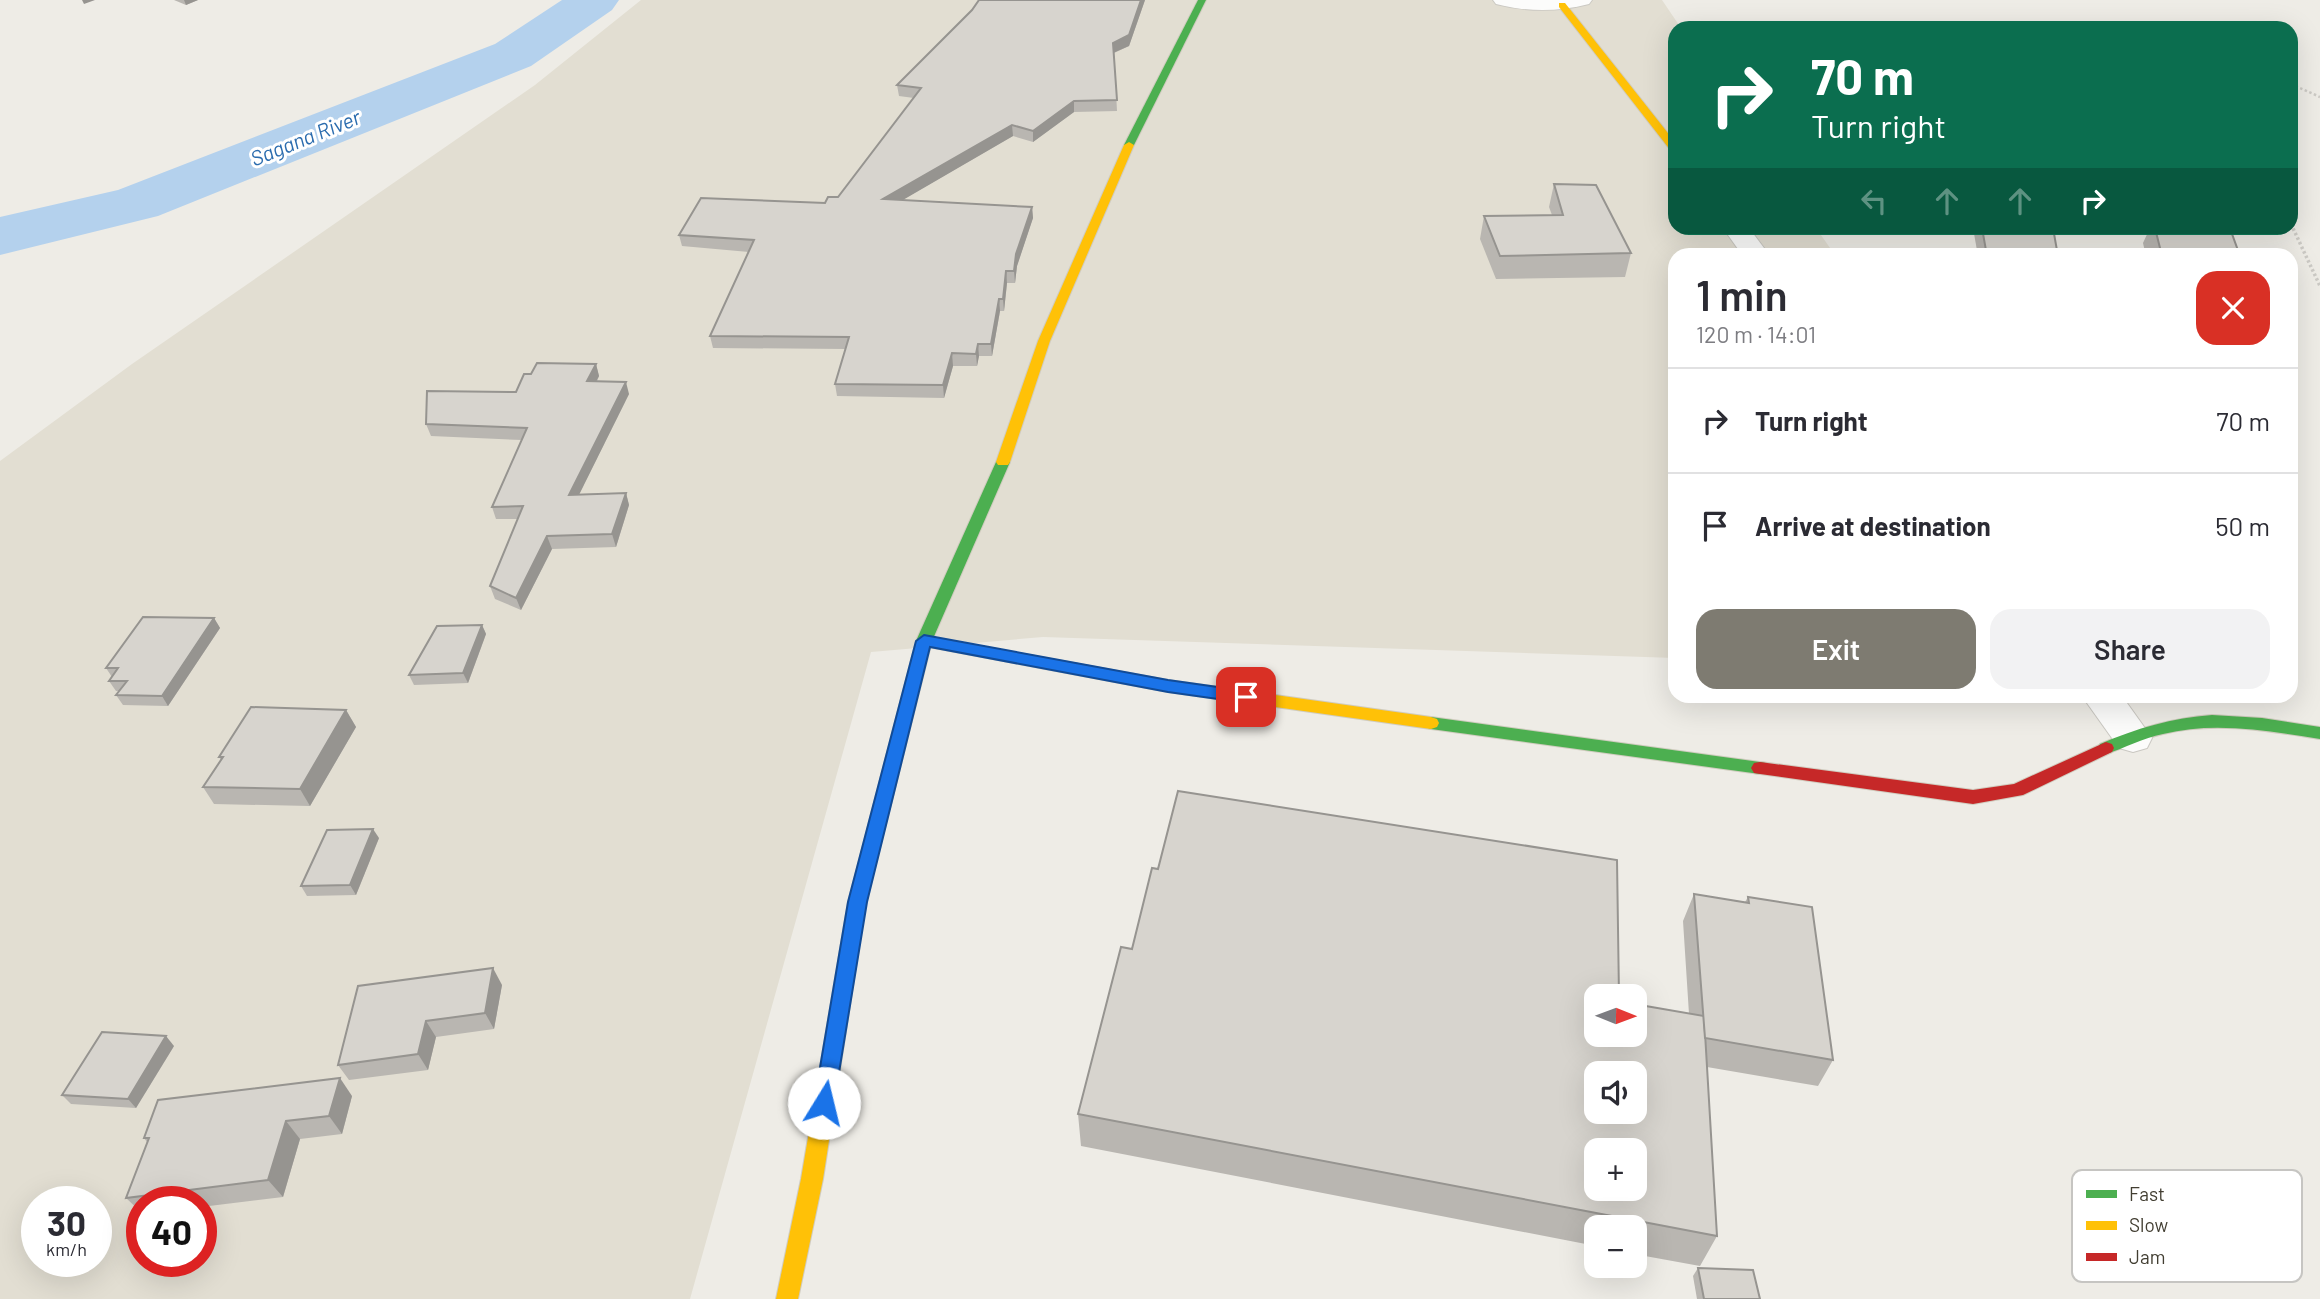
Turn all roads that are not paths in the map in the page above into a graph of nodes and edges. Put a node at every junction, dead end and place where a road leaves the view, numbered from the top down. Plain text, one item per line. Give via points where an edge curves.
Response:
1 (1202, 0) edge
2 (1503, 0) edge
3 (1572, 3) edge
4 (1668, 139) edge
5 (924, 641) junction
6 (2106, 703) edge
7 (2320, 733) edge
8 (2133, 738) junction
9 (787, 1299) edge

1 - 5 street via 1120,162 1044,341 1006,455
2 - 3 street
3 - 4 street
5 - 8 street via 1168,686 1966,797 2022,788
5 - 9 street via 858,902
6 - 8 street
7 - 8 street via 2224,719 2181,722

